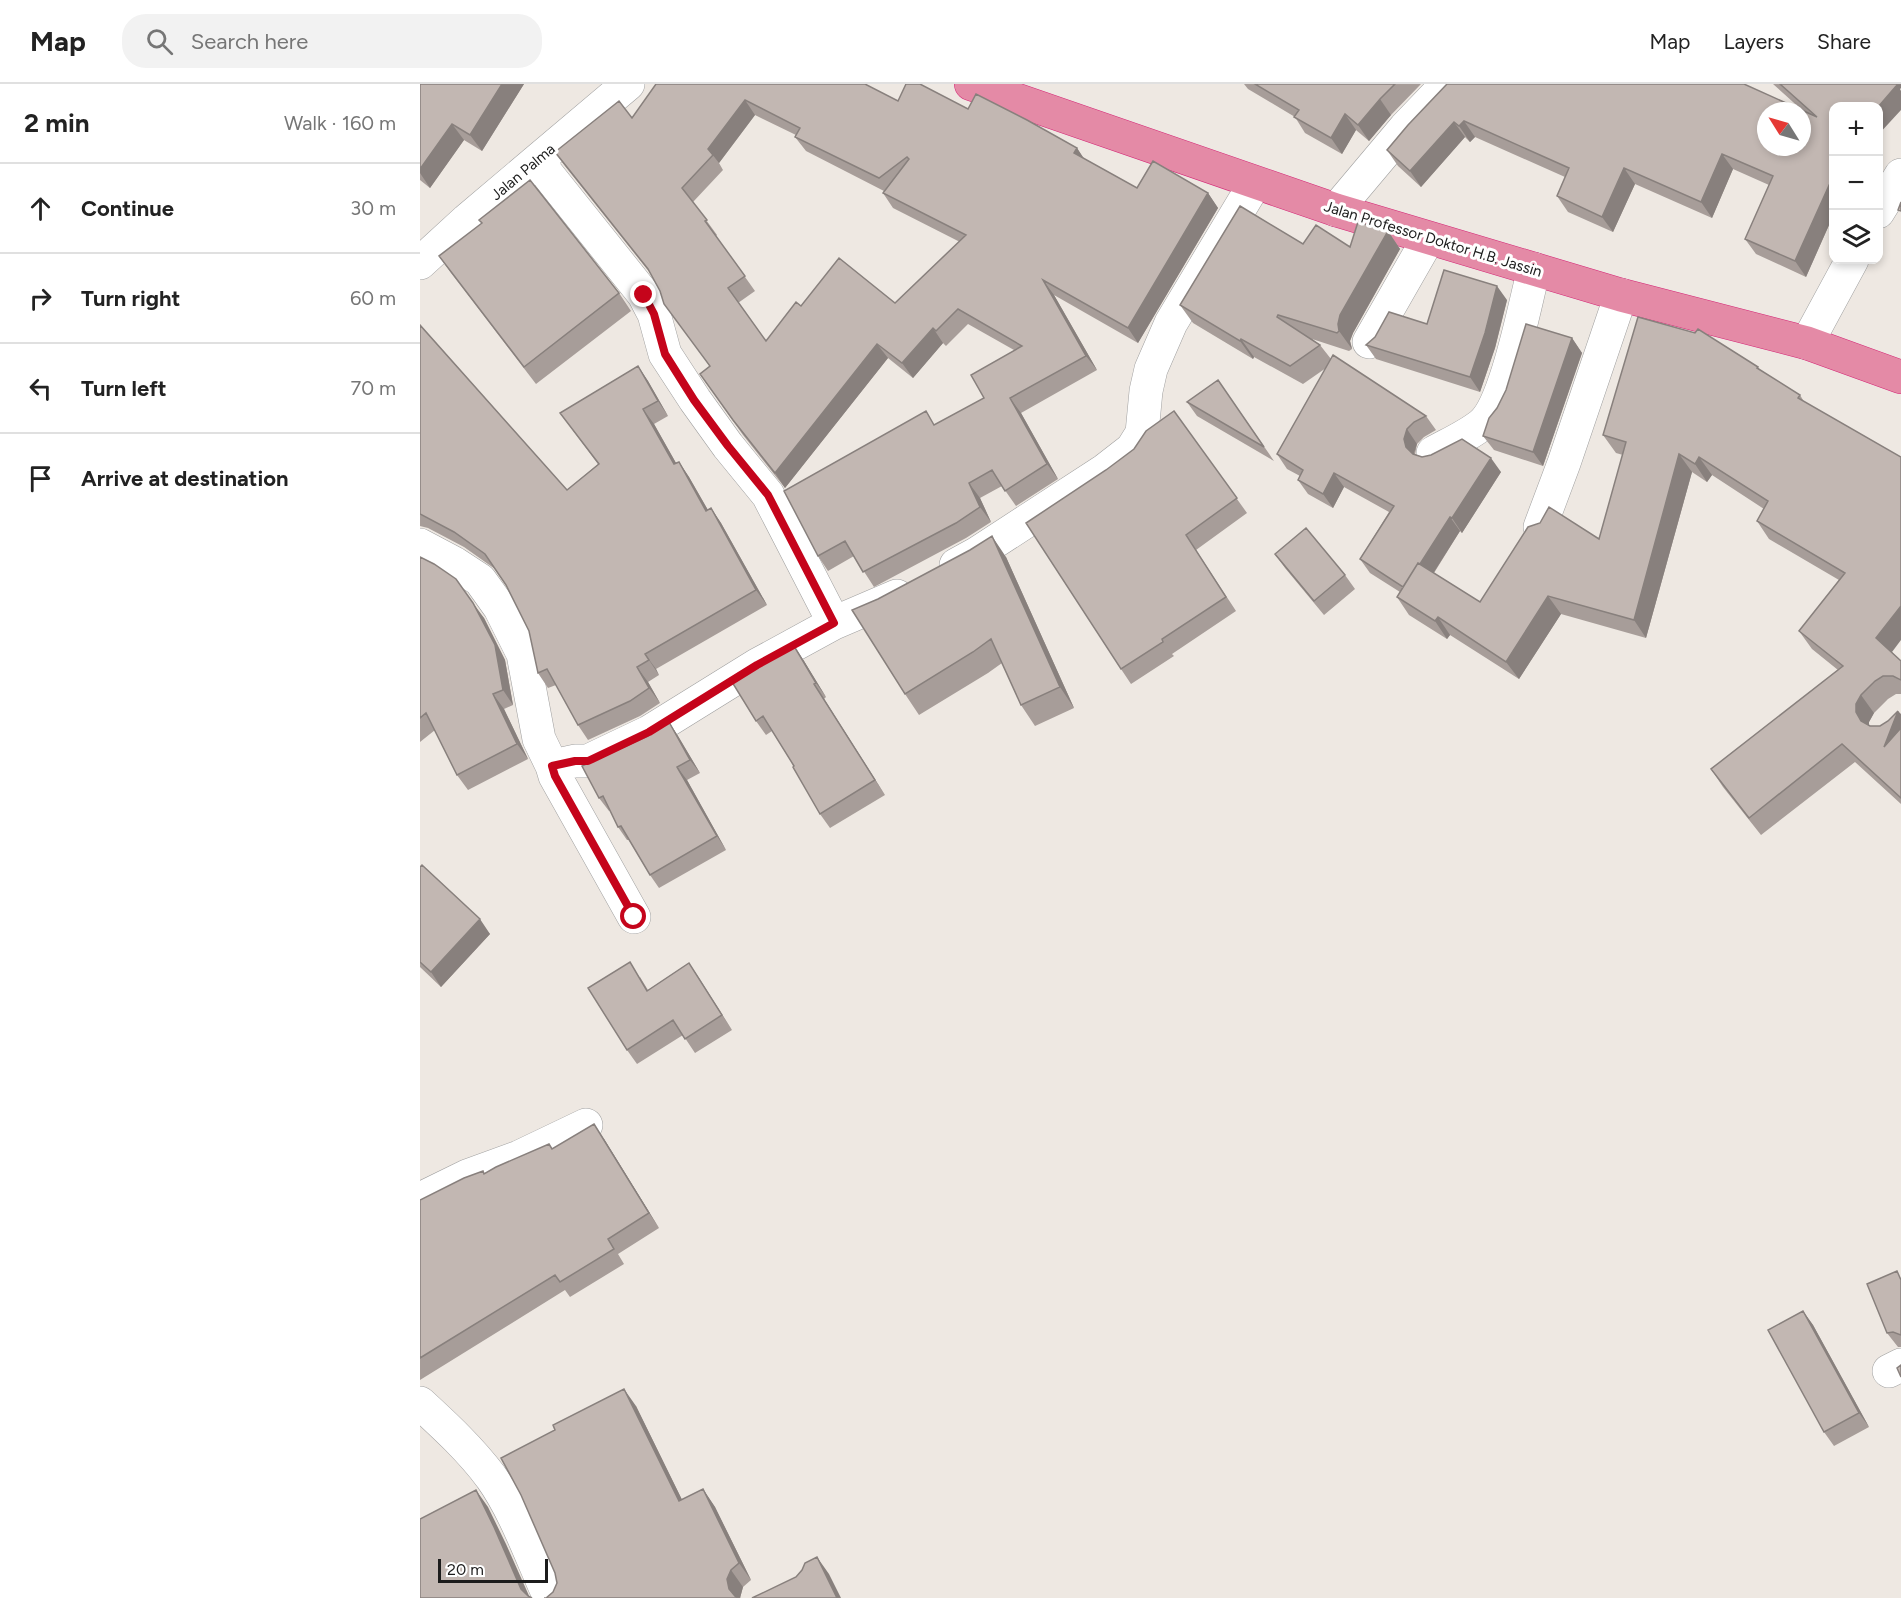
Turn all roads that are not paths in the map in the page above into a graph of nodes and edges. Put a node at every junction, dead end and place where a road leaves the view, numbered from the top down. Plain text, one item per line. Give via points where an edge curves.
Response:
1 (628, 84) edge
2 (971, 84) edge
3 (1447, 84) edge
4 (537, 161) junction
5 (1901, 175) edge
6 (1255, 183) junction
7 (1336, 210) junction
8 (1879, 210) edge
9 (1428, 239) junction
10 (420, 263) edge
11 (1850, 264) edge
12 (1534, 269) junction
13 (1621, 295) junction
14 (1369, 342) edge
15 (1807, 343) junction
16 (1901, 377) edge
17 (1433, 453) edge
18 (1540, 527) edge
19 (420, 545) edge
20 (834, 623) junction
21 (552, 766) junction
22 (634, 917) dead end
23 (586, 1125) dead end
24 (420, 1199) edge
25 (420, 1403) edge
26 (550, 1598) edge

1 - 4 street, Jalan Palma
2 - 6 highway, Jalan Professor Doktor H.B. Jassin
3 - 7 street
4 - 10 street, Jalan Palma
4 - 20 street via 644,295 654,314 665,354 701,409 768,495
5 - 8 street
6 - 7 highway, Jalan Professor Doktor H.B. Jassin
6 - 20 street via 1171,323 1151,369 1142,433 1132,448 1105,470 976,554 884,603
7 - 9 highway, Jalan Professor Doktor H.B. Jassin
9 - 12 highway, Jalan Professor Doktor H.B. Jassin
9 - 14 street
11 - 15 street
12 - 13 highway, Jalan Professor Doktor H.B. Jassin
12 - 17 street via 1503,390 1492,413 1482,425
13 - 15 highway, Jalan Professor Doktor H.B. Jassin
13 - 18 street
15 - 16 highway, Jalan Professor Doktor H.B. Jassin
19 - 21 street via 480,580 500,608 523,654 539,739
20 - 21 street via 649,732 588,761
21 - 22 street
23 - 24 street
25 - 26 street via 492,1478 520,1528

